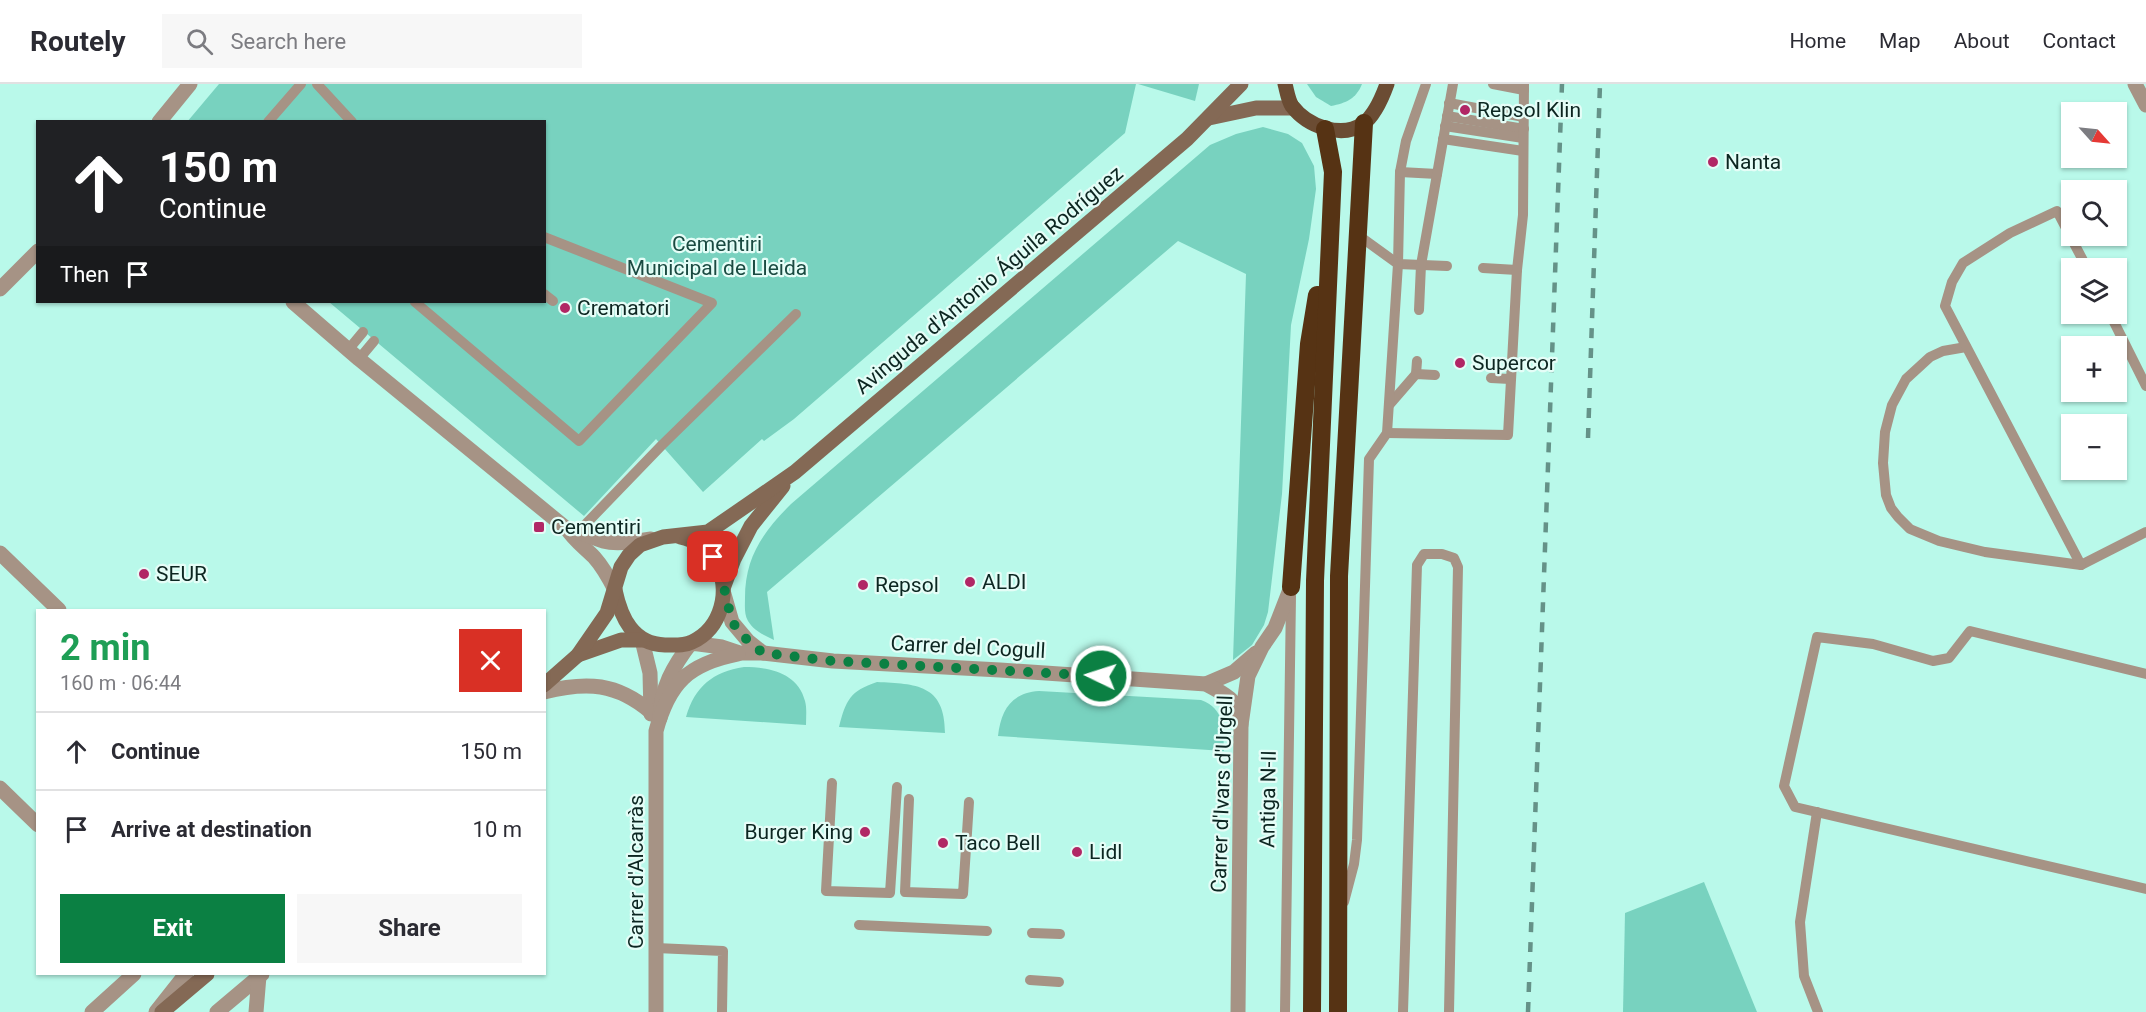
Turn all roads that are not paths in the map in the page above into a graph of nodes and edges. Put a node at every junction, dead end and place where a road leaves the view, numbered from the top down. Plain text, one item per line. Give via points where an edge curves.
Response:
1 (190, 84) edge
2 (301, 84) edge
3 (316, 84) edge
4 (1241, 84) edge
5 (1285, 84) edge
6 (1387, 84) edge
7 (1426, 84) edge
8 (1453, 84) edge
9 (1493, 84) edge
10 (2135, 84) edge
11 (1524, 87) edge
12 (1449, 103) junction
13 (2146, 105) edge
14 (1293, 108) junction
15 (1524, 117) junction
16 (1209, 118) junction
17 (161, 120) edge
18 (270, 120) edge
19 (350, 120) edge
20 (1446, 121) junction
21 (1364, 123) junction
22 (1325, 129) junction
23 (1524, 134) junction
24 (1443, 139) junction
25 (1523, 151) junction
26 (1400, 172) junction
27 (1437, 174) junction
28 (1330, 217) junction
29 (1358, 235) junction
30 (546, 238) edge
31 (36, 253) edge
32 (2083, 258) edge
33 (1398, 264) junction
34 (1421, 265) junction
35 (1447, 266) dead end
36 (1483, 268) dead end
37 (1517, 270) junction
38 (0, 289) edge
39 (294, 303) edge
40 (416, 303) edge
41 (1419, 310) dead end
42 (796, 314) dead end
43 (2115, 324) edge
44 (363, 332) dead end
45 (374, 341) dead end
46 (1966, 347) junction
47 (353, 355) junction
48 (1417, 361) dead end
49 (1416, 374) junction
50 (1435, 375) dead end
51 (1491, 378) dead end
52 (1510, 379) junction
53 (2146, 386) edge
54 (1390, 404) junction
55 (1387, 433) junction
56 (795, 472) junction
57 (573, 530) junction
58 (2146, 532) edge
59 (673, 536) junction
60 (653, 539) junction
61 (0, 553) edge
62 (2080, 566) junction
63 (1291, 587) junction
64 (615, 590) junction
65 (724, 590) junction
66 (58, 609) edge
67 (642, 640) junction
68 (691, 642) junction
69 (1262, 647) junction
70 (740, 653) junction
71 (763, 653) junction
72 (578, 655) junction
73 (2146, 674) edge
74 (546, 683) edge
75 (1206, 684) junction
76 (546, 691) edge
77 (656, 721) junction
78 (1241, 725) junction
79 (832, 783) dead end
80 (897, 787) dead end
81 (0, 788) edge
82 (909, 799) dead end
83 (969, 802) dead end
84 (1817, 812) junction
85 (36, 823) edge
86 (2146, 889) edge
87 (1338, 923) junction
88 (859, 924) dead end
89 (987, 931) dead end
90 (1032, 933) dead end
91 (1060, 934) dead end
92 (656, 948) junction
93 (133, 975) edge
94 (185, 975) edge
95 (206, 975) edge
96 (260, 975) edge
97 (1030, 980) dead end
98 (1059, 982) dead end
99 (170, 1007) edge
100 (92, 1012) edge
101 (156, 1012) edge
102 (162, 1012) edge
103 (217, 1012) edge
104 (256, 1012) edge
105 (656, 1012) edge
106 (722, 1012) edge
107 (1238, 1012) edge
108 (1284, 1012) edge
109 (1312, 1012) edge
110 (1338, 1012) edge
111 (1403, 1012) edge
112 (1449, 1012) edge
113 (1818, 1012) edge

1 - 17 street
2 - 18 lane
3 - 19 lane
4 - 16 street, Avinguda d'Antonio Águila Rodríguez
5 - 14 main road
6 - 21 main road
7 - 26 lane via 1406,141
8 - 12 lane
9 - 11 lane
10 - 13 street
11 - 15 lane
12 - 15 lane
12 - 20 lane
14 - 16 street, Avinguda d'Antonio Águila Rodríguez via 1256,108
14 - 22 main road
15 - 23 lane
16 - 56 street, Avinguda d'Antonio Águila Rodríguez
20 - 23 lane
20 - 24 lane
21 - 22 main road via 1343,131
21 - 29 highway
22 - 28 highway via 1333,172
23 - 25 lane
24 - 25 lane
24 - 27 lane
25 - 37 lane via 1523,215
26 - 27 lane
26 - 33 lane
27 - 34 lane
28 - 63 highway via 1309,344
28 - 109 highway via 1315,581
29 - 33 lane
29 - 87 highway via 1339,576
30 - 40 lane via 712,303 579,441
31 - 38 street
32 - 46 lane via 2057,211 2010,232 1963,263 1952,282 1946,306
33 - 34 lane
33 - 54 lane
34 - 35 lane
34 - 41 lane
36 - 37 lane
37 - 52 lane
39 - 47 street
42 - 57 lane
43 - 53 lane
44 - 47 lane
45 - 47 lane
46 - 62 lane
46 - 62 lane via 1930,357 1906,379 1892,405 1883,463 1891,508 1910,529 1939,541
47 - 57 street
48 - 49 lane
49 - 50 lane
49 - 54 lane
51 - 52 lane
52 - 55 lane via 1508,435
54 - 55 lane
55 - 87 lane via 1369,459 1357,840
56 - 59 street, Avinguda d'Antonio Águila Rodríguez via 708,532
56 - 65 street, Avinguda d'Antonio Águila Rodríguez via 751,526
57 - 60 street via 618,543
57 - 64 street via 574,539 594,558
58 - 62 lane
59 - 60 street
59 - 65 street via 702,546 717,564
60 - 64 street via 629,555
61 - 66 street
63 - 69 street, Carrer d'Ivars d'Urgell via 1275,628
63 - 108 lane, Antiga N-II
64 - 67 street via 627,624
64 - 72 street via 608,613
65 - 68 street, Avinguda d'Antonio Águila Rodríguez via 721,610 703,636
65 - 71 street via 732,622
67 - 68 street via 655,645
67 - 72 street via 621,640
67 - 77 street, Carrer d'Alcarràs
68 - 70 street, Carrer del Cogull
68 - 77 street, Carrer d'Alcarràs via 666,682
69 - 75 street via 1234,672
69 - 78 street, Carrer d'Ivars d'Urgell via 1248,676
70 - 71 street, Carrer del Cogull
70 - 77 street, Carrer d'Alcarràs via 693,669 678,683
71 - 75 street, Carrer del Cogull via 816,659 974,663
72 - 74 street
73 - 84 lane via 1970,632 1949,658 1934,661 1873,644 1817,637 1784,786 1795,807
75 - 78 street via 1234,701
76 - 77 street via 570,685 613,689 630,696
77 - 92 street, Carrer d'Alcarràs
78 - 107 street, Carrer d'Ivars d'Urgell
79 - 80 lane via 826,891 890,893
81 - 85 street
82 - 83 lane via 905,892 963,894
84 - 86 lane
84 - 113 lane via 1800,922 1804,976
87 - 110 highway
88 - 89 lane
90 - 91 lane
92 - 105 street, Carrer d'Alcarràs
92 - 106 lane via 723,951
93 - 100 street
94 - 101 street
95 - 99 street
96 - 103 street
96 - 104 street
97 - 98 lane
99 - 102 street
111 - 112 lane via 1417,565 1424,554 1442,554 1454,558 1458,567

